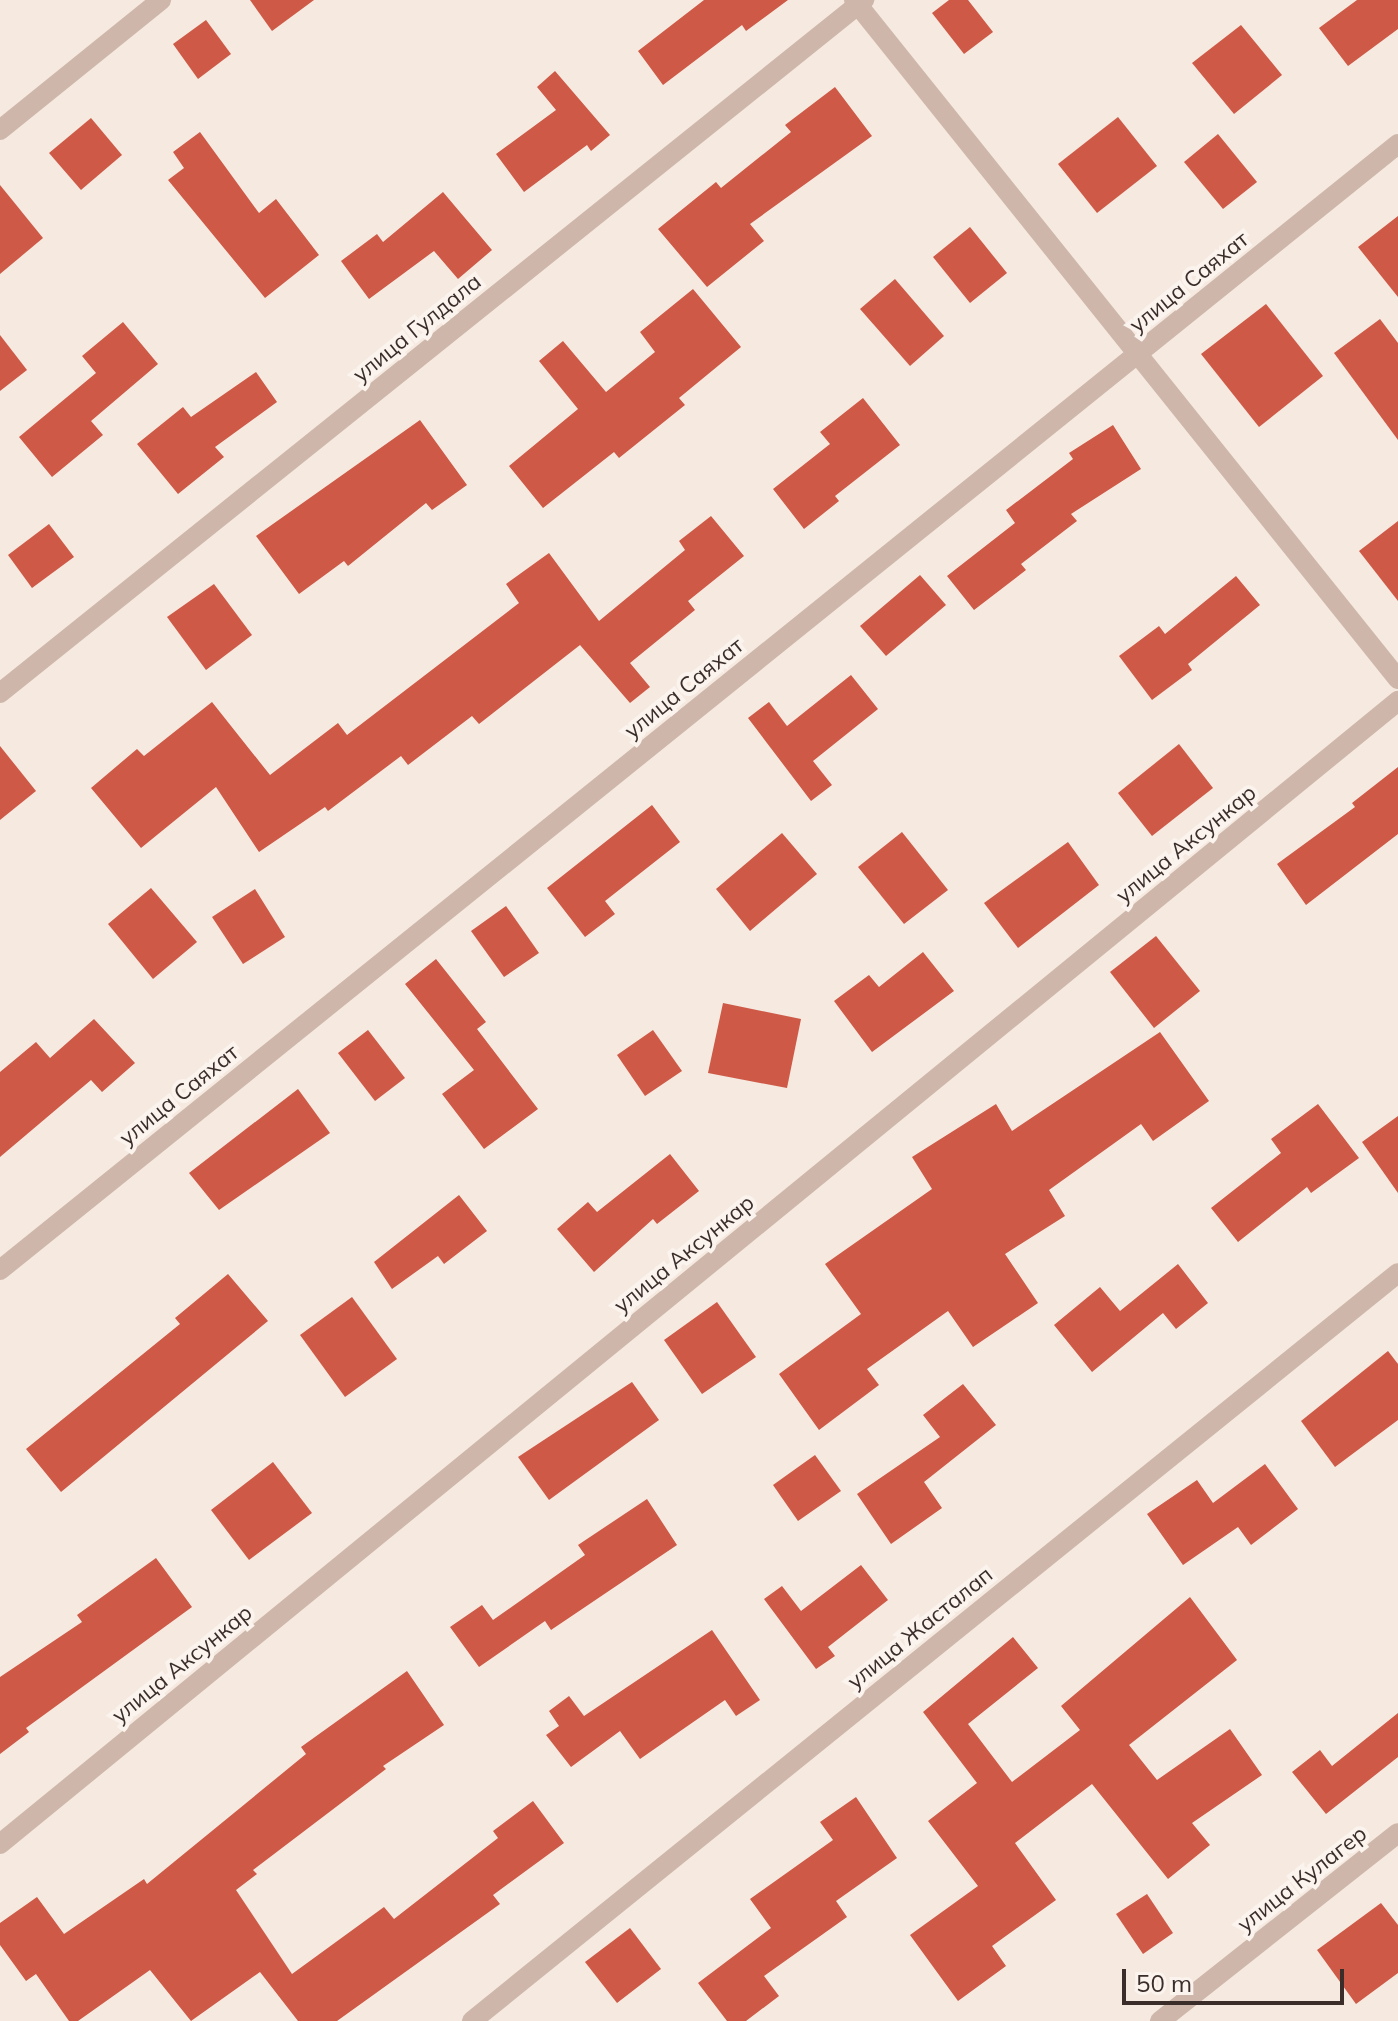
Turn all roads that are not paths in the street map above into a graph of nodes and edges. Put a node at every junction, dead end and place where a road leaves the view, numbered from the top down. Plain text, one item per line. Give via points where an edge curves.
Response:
1 (161, 0) edge
2 (858, 2) edge
3 (0, 130) edge
4 (1398, 144) edge
5 (1139, 352) junction
6 (1398, 679) edge
7 (0, 693) edge
8 (1398, 701) edge
9 (0, 1270) edge
10 (1398, 1273) edge
11 (1398, 1833) edge
12 (0, 1844) edge
13 (472, 2021) edge
14 (1160, 2021) edge

1 - 3 street
2 - 5 street
2 - 7 street, улица Гулдала
4 - 5 street, улица Саяхат
5 - 6 street
5 - 9 street, улица Саяхат
8 - 12 street, улица Аксункар
10 - 13 street, улица Жасталап
11 - 14 street, улица Кулагер

